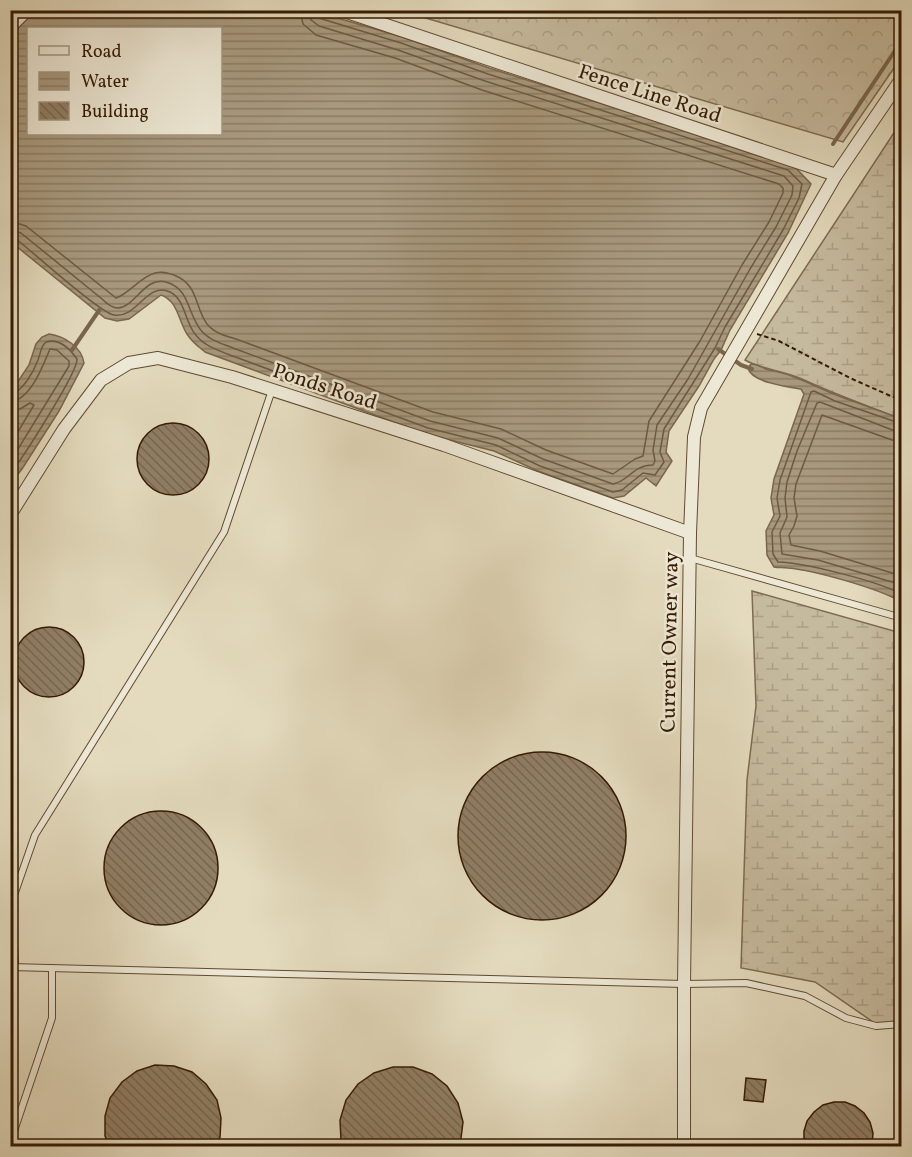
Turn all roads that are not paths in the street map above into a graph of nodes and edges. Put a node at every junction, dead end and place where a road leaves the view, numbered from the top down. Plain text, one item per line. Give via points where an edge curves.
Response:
1 (27, 10) edge
2 (341, 10) edge
3 (10, 27) edge
4 (902, 78) edge
5 (836, 175) junction
6 (272, 390) junction
7 (10, 515) edge
8 (690, 533) junction
9 (690, 558) junction
10 (902, 618) edge
11 (13, 967) edge
12 (52, 968) junction
13 (684, 984) junction
14 (902, 1024) edge
15 (10, 1143) edge
16 (684, 1146) edge

1 - 3 street
2 - 5 street, Fence Line Road
4 - 5 street
5 - 8 street, Current Owner way via 701,408 694,437
6 - 7 street, Ponds Road via 158,358 129,363 101,380 64,429
6 - 8 street, Ponds Road via 444,445
6 - 11 lane via 224,532 35,835 12,901
8 - 9 street, Current Owner way
9 - 10 lane
9 - 13 street, Current Owner way
11 - 12 lane
12 - 13 lane
12 - 15 lane via 52,1018
13 - 14 lane via 746,983 805,996 846,1018 876,1026
13 - 16 street, Current Owner way

